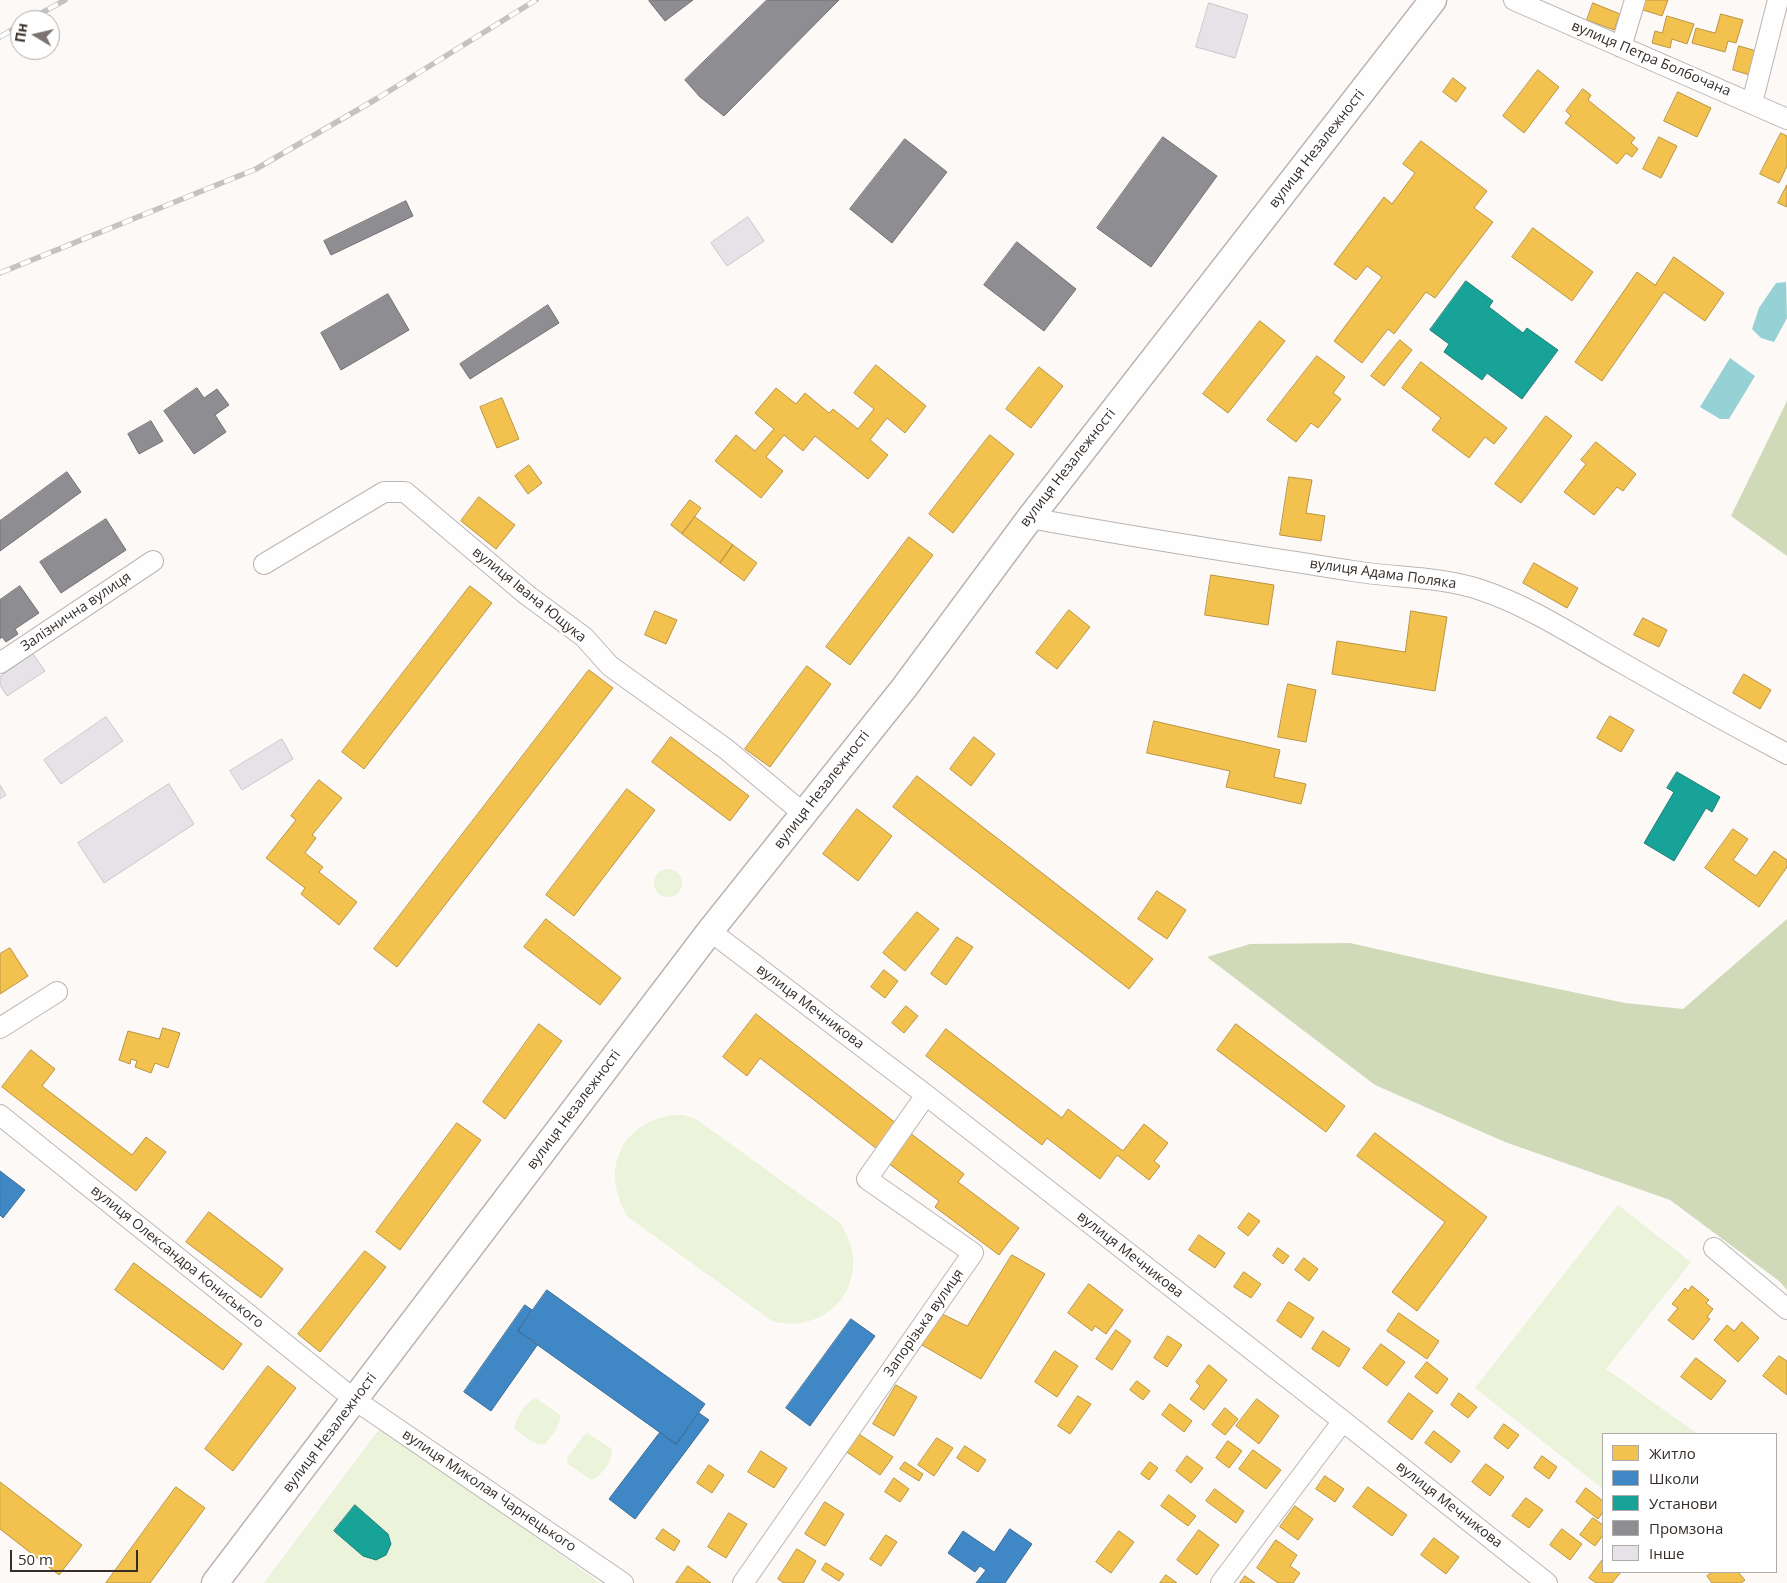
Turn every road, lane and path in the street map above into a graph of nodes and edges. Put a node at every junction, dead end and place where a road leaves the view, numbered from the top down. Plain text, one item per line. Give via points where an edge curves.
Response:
1 (1434, 0) edge
2 (1514, 0) edge
3 (1635, 0) edge
4 (1778, 0) edge
5 (1621, 47) junction
6 (1752, 103) junction
7 (1787, 119) edge
8 (1030, 518) junction
9 (153, 562) dead end
10 (264, 564) dead end
11 (0, 663) edge
12 (1787, 754) edge
13 (804, 814) junction
14 (710, 931) junction
15 (57, 992) dead end
16 (0, 1028) edge
17 (926, 1096) junction
18 (0, 1115) edge
19 (1714, 1248) dead end
20 (1787, 1309) edge
21 (355, 1400) junction
22 (1342, 1420) junction
23 (215, 1583) edge
24 (622, 1583) edge
25 (742, 1583) edge
26 (1221, 1583) edge
27 (1547, 1583) edge

1 - 8 main road, вулиця Незалежності
2 - 5 street, вулиця Петра Болбочана
3 - 5 street
4 - 6 street
5 - 6 street, вулиця Петра Болбочана
6 - 7 street, вулиця Петра Болбочана
8 - 12 street, вулиця Адама Поляка via 1376,575 1448,581 1481,590 1562,628
8 - 13 main road, вулиця Незалежності via 904,688
9 - 11 street, Залізнична вулиця
10 - 13 street, вулиця Івана Ющука via 384,492 404,492 527,595 584,637 610,666 726,749
13 - 14 main road, вулиця Незалежності
14 - 17 street, вулиця Мечникова
14 - 21 main road, вулиця Незалежності
15 - 16 street
17 - 22 street, вулиця Мечникова
17 - 25 street, Запорізька вулиця via 867,1179 973,1253
18 - 21 street, вулиця Олександра Кониського
19 - 20 street
21 - 23 main road, вулиця Незалежності
21 - 24 street, вулиця Миколая Чарнецького
22 - 26 street
22 - 27 street, вулиця Мечникова

